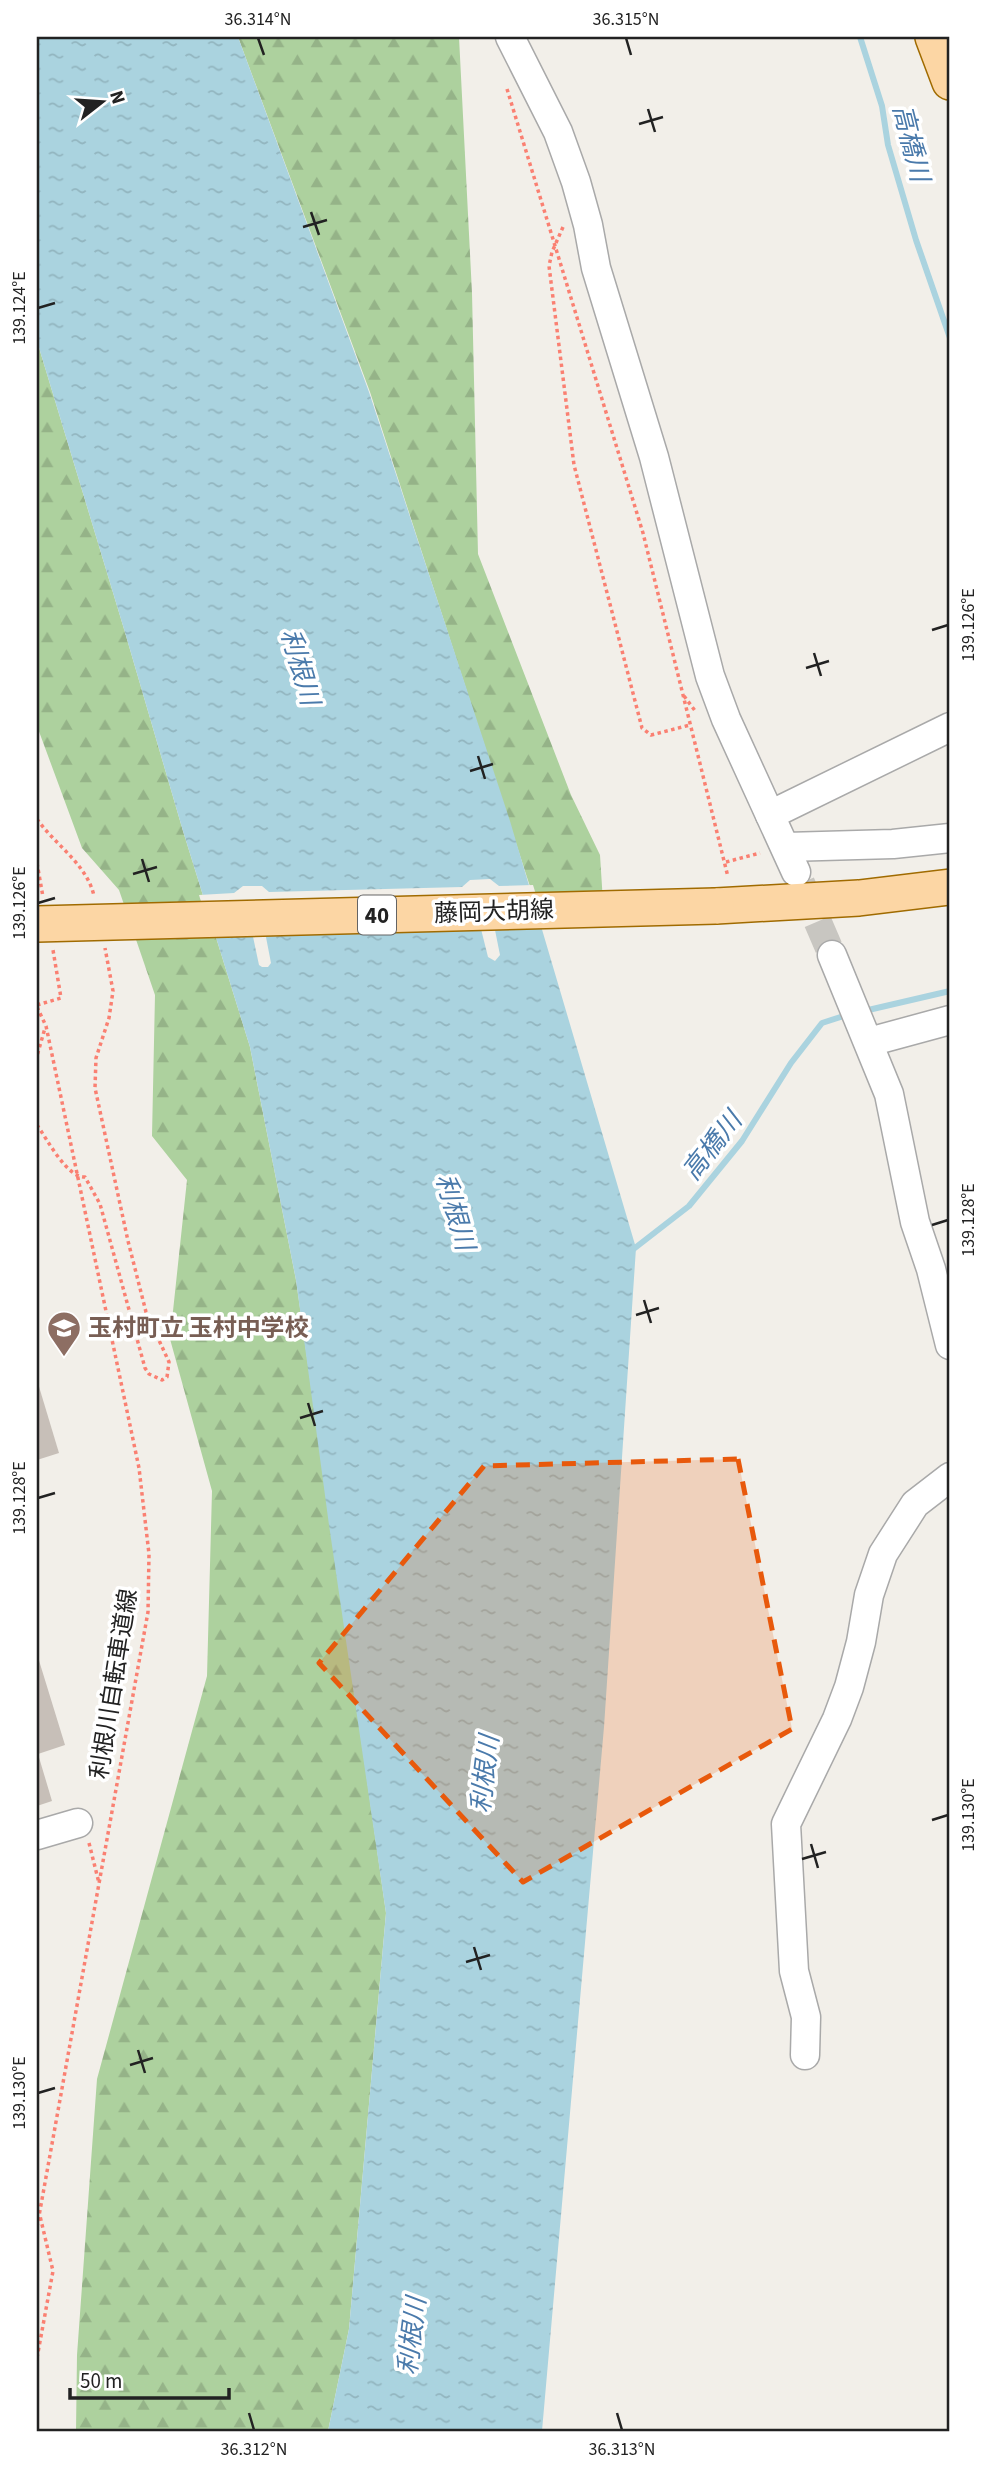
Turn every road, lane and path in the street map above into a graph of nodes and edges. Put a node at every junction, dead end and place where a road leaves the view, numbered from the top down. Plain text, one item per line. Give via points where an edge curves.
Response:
1 (510, 37) edge
2 (933, 37) edge
3 (504, 79) dead end
4 (950, 82) edge
5 (563, 220) dead end
6 (556, 244) junction
7 (690, 725) junction
8 (950, 727) edge
9 (770, 815) junction
10 (37, 820) edge
11 (950, 838) edge
12 (781, 857) junction
13 (726, 862) junction
14 (950, 887) edge
15 (723, 896) junction
16 (94, 898) dead end
17 (37, 924) edge
18 (105, 946) dead end
19 (832, 955) tunnel mouth
20 (53, 1000) dead end
21 (37, 1006) edge
22 (950, 1020) edge
23 (46, 1026) junction
24 (866, 1034) junction
25 (37, 1068) edge
26 (37, 1125) edge
27 (79, 1177) junction
28 (940, 1263) edge
29 (950, 1345) edge
30 (950, 1477) edge
31 (83, 1828) joint
32 (37, 1835) edge
33 (99, 1885) junction
34 (805, 2055) dead end
35 (39, 2213) junction
36 (37, 2227) edge
37 (37, 2358) edge

1 - 9 street via 558,132 576,182 710,676
2 - 4 main road
3 - 6 path
5 - 6 path
6 - 7 path via 643,533
6 - 7 path via 550,267 574,465 642,728 651,734
7 - 13 path
8 - 9 street
9 - 12 street
10 - 16 path via 76,862 92,886
11 - 12 street
12 - 13 path
13 - 15 path
14 - 15 main road, 藤岡大胡線 / 40 via 859,898
15 - 17 main road, 藤岡大胡線 / 40, bridge
18 - 27 path via 113,991 96,1058 95,1088 146,1312 169,1362 170,1372 162,1380 145,1368 100,1204 88,1180
19 - 24 street
20 - 21 path
21 - 23 path, 利根川自転車道線
22 - 24 street
23 - 25 path
23 - 27 path, 利根川自転車道線
24 - 28 street via 889,1094 915,1222
26 - 27 path via 68,1171
27 - 33 path, 利根川自転車道線 via 139,1468 149,1554 148,1612
28 - 29 street
30 - 34 street via 915,1504 884,1554 869,1595 849,1687 786,1824 794,1971 806,2017
31 - 32 street
31 - 33 path
33 - 35 path, 利根川自転車道線
35 - 36 path, 利根川自転車道線
35 - 37 path via 53,2271

